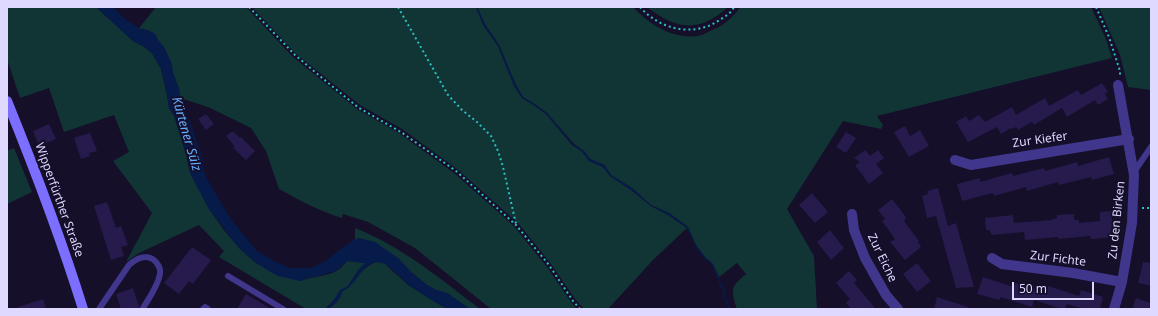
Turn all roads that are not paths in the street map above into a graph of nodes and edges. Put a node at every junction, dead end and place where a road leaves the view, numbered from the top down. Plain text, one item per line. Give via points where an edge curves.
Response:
1 (1118, 85) road end
2 (7, 101) edge
3 (1129, 139) junction
4 (1151, 147) edge
5 (955, 160) dead end
6 (1134, 172) junction
7 (852, 214) dead end
8 (992, 258) dead end
9 (228, 276) dead end
10 (1122, 282) junction
11 (143, 308) edge
12 (83, 309) edge
13 (99, 309) edge
14 (203, 309) edge
15 (208, 309) edge
16 (283, 309) edge
17 (898, 309) edge
18 (1114, 309) edge

1 - 3 street, Zu den Birken
2 - 12 main road, Wipperfürther Straße via 53,217
3 - 5 street, Zur Kiefer via 971,165
3 - 6 street, Zu den Birken
4 - 6 lane
6 - 10 street, Zu den Birken via 1132,223
7 - 17 street, Zur Eiche via 854,230 865,258 886,295
8 - 10 street, Zur Fichte via 1002,264
9 - 16 lane
10 - 18 street, Zu den Birken
11 - 13 lane via 161,272 155,261 148,257 140,258 129,265
14 - 15 lane

